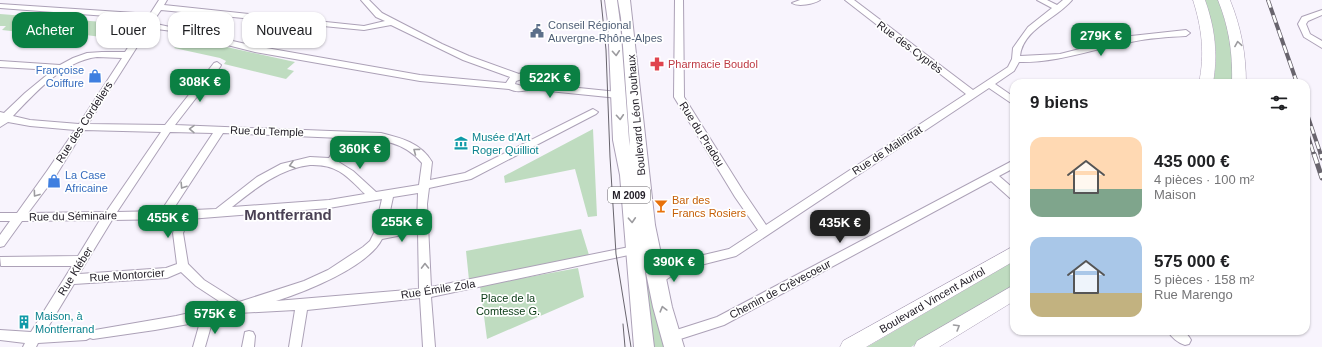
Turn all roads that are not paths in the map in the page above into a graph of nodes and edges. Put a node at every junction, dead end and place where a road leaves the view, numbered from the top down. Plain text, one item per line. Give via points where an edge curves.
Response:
1 (367, 0) edge
2 (611, 0) edge
3 (624, 0) edge
4 (679, 0) edge
5 (816, 0) edge
6 (849, 0) edge
7 (1041, 0) edge
8 (1068, 0) edge
9 (1199, 0) edge
10 (1224, 0) edge
11 (796, 2) dead end
12 (161, 4) edge
13 (0, 6) edge
14 (1058, 8) junction
15 (97, 12) edge
16 (1322, 12) edge
17 (392, 22) junction
18 (160, 27) edge
19 (1186, 33) dead end
20 (1322, 45) edge
21 (132, 48) edge
22 (127, 55) junction
23 (1016, 59) junction
24 (0, 64) edge
25 (217, 66) dead end
26 (61, 68) junction
27 (517, 76) junction
28 (1207, 79) edge
29 (1239, 79) edge
30 (532, 84) junction
31 (633, 84) junction
32 (990, 84) junction
33 (511, 86) junction
34 (972, 94) junction
35 (618, 95) junction
36 (1010, 99) edge
37 (593, 112) dead end
38 (635, 112) junction
39 (2, 119) edge
40 (81, 127) junction
41 (168, 128) junction
42 (220, 130) junction
43 (347, 135) junction
44 (331, 163) junction
45 (1010, 166) edge
46 (992, 176) junction
47 (424, 186) junction
48 (1010, 192) edge
49 (388, 195) junction
50 (375, 197) junction
51 (218, 213) junction
52 (109, 215) junction
53 (164, 215) junction
54 (185, 215) junction
55 (0, 217) edge
56 (19, 218) junction
57 (423, 227) junction
58 (765, 231) junction
59 (378, 236) junction
60 (0, 243) edge
61 (634, 250) junction
62 (1010, 255) edge
63 (651, 257) junction
64 (1, 261) edge
65 (81, 261) junction
66 (184, 266) junction
67 (678, 266) junction
68 (70, 279) junction
69 (656, 281) junction
70 (425, 293) junction
71 (1010, 294) edge
72 (302, 305) junction
73 (239, 308) junction
74 (208, 316) junction
75 (0, 335) edge
76 (1179, 335) edge
77 (1185, 340) dead end
78 (31, 342) edge
79 (672, 342) edge
80 (199, 347) edge
81 (296, 347) edge
82 (429, 347) edge
83 (644, 347) edge
84 (849, 347) edge
85 (923, 347) edge

1 - 17 street via 379,15
2 -> 35 main road, Boulevard Léon Jouhaux / M 2009
3 - 31 main road, Boulevard Léon Jouhaux / M 2009
4 - 58 street, Rue du Pradou via 679,97
5 - 11 street
6 - 34 street, Rue des Cyprès
7 - 14 street
8 - 14 street, Rue de Malintrat
9 - 28 main road via 1210,45
29 -> 10 main road via 1237,40
12 - 17 street via 186,10 364,28
13 - 15 street
14 - 23 street, Rue de Malintrat via 1031,29 1017,48
16 - 20 street via 1305,19 1302,24 1307,35
17 - 27 street via 466,58
18 - 33 street via 255,49 420,78
19 - 23 street via 1132,39 1060,57
21 - 22 street, Rue des Cordeliers
22 - 26 street via 87,56
22 - 40 street, Rue des Cordeliers
23 - 32 street, Rue de Malintrat via 1012,69
24 - 26 street
25 - 41 street, Rue Kléber
26 - 39 street
27 - 30 street via 529,76
27 - 33 street via 510,82
30 - 33 street via 520,90
30 - 35 street via 539,87
31 - 35 main road
31 - 38 main road, Boulevard Léon Jouhaux / M 2009
32 - 34 street, Rue de Malintrat
32 - 36 street
34 - 58 street, Rue de Malintrat
35 - 38 main road via 628,102
35 -> 61 main road, Boulevard Léon Jouhaux / M 2009
37 - 47 street, Rue du Séminaire via 467,176
38 - 63 main road, Boulevard Léon Jouhaux / M 2009
39 - 40 street, Rue du Temple
40 - 41 street, Rue du Temple
40 -> 56 street, Rue des Cordeliers
42 -> 41 street, Rue du Temple
41 - 52 street, Rue Kléber
42 - 43 street, Rue du Temple
42 -> 53 street
43 - 44 street
47 -> 43 street, Rue du Temple via 427,162 418,151 381,136
44 - 50 street
44 -> 51 street via 307,162 276,171 254,184
45 - 46 street, Chemin de Crèvecoeur
46 - 48 street
46 - 79 street, Chemin de Crèvecoeur via 720,321
47 - 49 street, Rue du Séminaire
47 - 57 street, Rue du Temple
49 - 50 street, Rue du Séminaire
49 - 59 street via 384,221
50 - 51 street, Rue du Séminaire via 330,204
51 - 54 street, Rue du Séminaire
52 - 53 street, Rue du Séminaire
52 - 56 street, Rue du Séminaire
52 - 65 street, Rue Kléber
53 - 54 street, Rue du Séminaire
54 - 66 street via 178,233
55 - 56 street, Rue du Séminaire
56 - 60 street, Rue des Cordeliers
57 - 59 street
70 -> 57 street, Rue du Temple
58 - 67 street, Rue de Malintrat via 732,253
59 - 73 street via 374,245 314,283
61 - 70 street, Rue Émile Zola
61 - 83 main road, Boulevard Léon Jouhaux / M 2009
62 - 84 main road, Boulevard Vincent Auriol
63 - 67 street, Rue de Malintrat
63 - 69 main road, Boulevard Léon Jouhaux / M 2009
64 - 65 street
65 - 68 street, Rue Kléber
66 - 68 street, Rue Montorcier via 167,273
66 - 73 street via 200,283
67 - 69 street, Rue de Malintrat
68 - 78 street, Rue Kléber
79 -> 69 main road, Boulevard Léon Jouhaux / M 2009
70 - 72 street, Rue Émile Zola
70 - 82 street, Rue du Temple
85 -> 71 main road
72 - 73 street, Rue Émile Zola
72 - 81 street
73 - 74 street
74 - 78 street via 138,329
74 - 80 street
75 - 78 street
76 - 77 street

